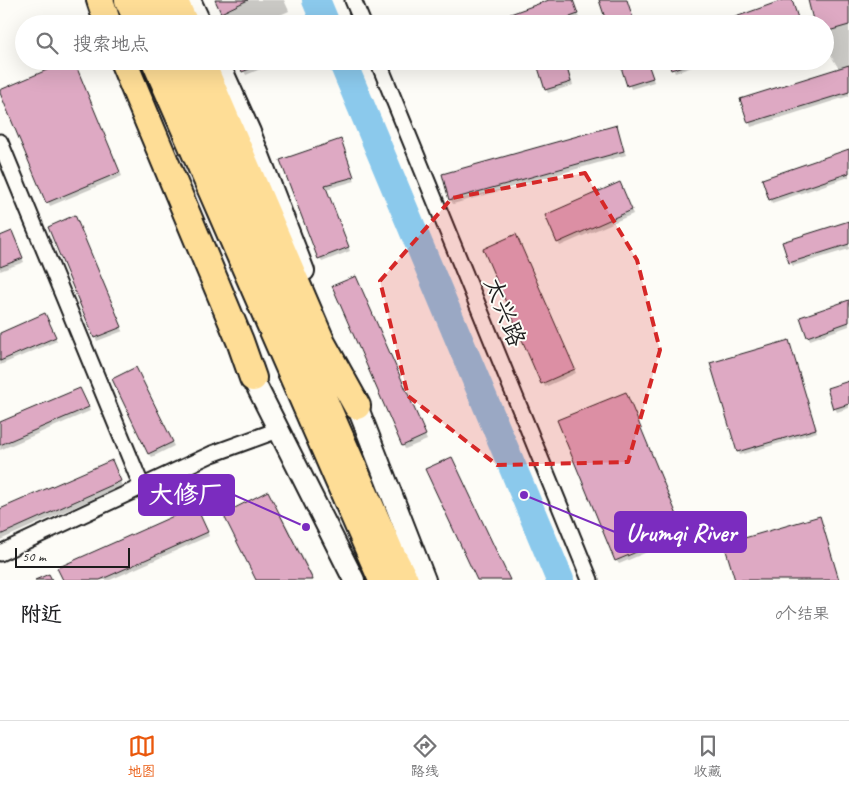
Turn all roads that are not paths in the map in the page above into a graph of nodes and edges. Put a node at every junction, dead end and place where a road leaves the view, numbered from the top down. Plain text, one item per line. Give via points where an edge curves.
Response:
1 (95, 0) edge
2 (100, 0) edge
3 (128, 0) edge
4 (150, 0) edge
5 (174, 0) edge
6 (190, 0) edge
7 (353, 0) edge
8 (102, 15) edge
9 (104, 15) edge
10 (135, 15) edge
11 (156, 15) edge
12 (182, 15) edge
13 (197, 15) edge
14 (359, 15) edge
15 (122, 70) edge
16 (127, 70) edge
17 (159, 70) edge
18 (180, 70) edge
19 (206, 70) edge
20 (222, 70) edge
21 (382, 70) edge
22 (0, 142) edge
23 (252, 378) junction
24 (357, 406) junction
25 (278, 430) junction
26 (142, 486) junction
27 (0, 553) edge
28 (354, 580) edge
29 (382, 580) edge
30 (405, 580) edge
31 (425, 580) edge
32 (590, 580) edge

1 - 8 main road
2 - 9 highway
3 - 10 highway
4 - 11 highway
5 - 12 highway
6 - 13 main road
7 - 14 street
15 - 23 main road via 216,307
16 - 23 highway via 240,341
17 - 29 highway
18 - 30 highway
19 - 24 highway via 322,343
20 - 24 main road via 250,132
21 - 32 street, 太兴路
22 - 26 street
23 - 25 main road
24 - 31 main road
25 - 26 street via 212,454
25 - 28 main road
26 - 27 street

